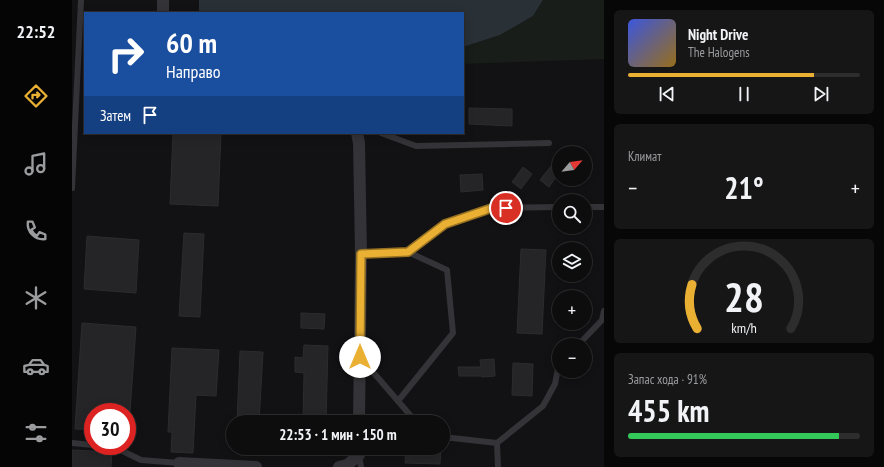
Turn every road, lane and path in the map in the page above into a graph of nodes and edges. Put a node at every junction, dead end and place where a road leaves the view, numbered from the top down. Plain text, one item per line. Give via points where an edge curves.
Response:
1 (81, 0) edge
2 (163, 0) edge
3 (163, 12) edge
4 (357, 134) edge
5 (384, 134) edge
6 (549, 143) dead end
7 (72, 188) edge
8 (592, 207) edge
9 (604, 207) edge
10 (552, 208) edge
11 (408, 252) junction
12 (361, 254) junction
13 (604, 311) edge
14 (585, 338) edge
15 (360, 357) junction
16 (556, 378) edge
17 (398, 401) junction
18 (359, 415) edge
19 (410, 415) edge
20 (450, 438) edge
21 (72, 443) edge
22 (497, 443) junction
23 (84, 444) edge
24 (131, 455) edge
25 (356, 455) edge
26 (360, 455) edge
27 (179, 463) joint
28 (256, 467) edge
29 (339, 467) edge
30 (361, 467) edge
31 (498, 467) edge

1 - 7 lane
2 - 3 street
4 - 12 street
5 - 6 lane via 416,146
8 - 9 lane
10 - 11 lane via 492,208 445,224
11 - 12 lane
11 - 17 lane via 447,270 453,333
12 - 15 street
13 - 14 lane via 602,320
15 - 17 lane
15 - 18 street
16 - 22 lane via 543,406
17 - 19 lane
20 - 22 lane
21 - 23 lane
22 - 31 lane
24 - 27 lane via 141,460
25 - 29 street via 347,465
26 - 30 lane
27 - 28 street

